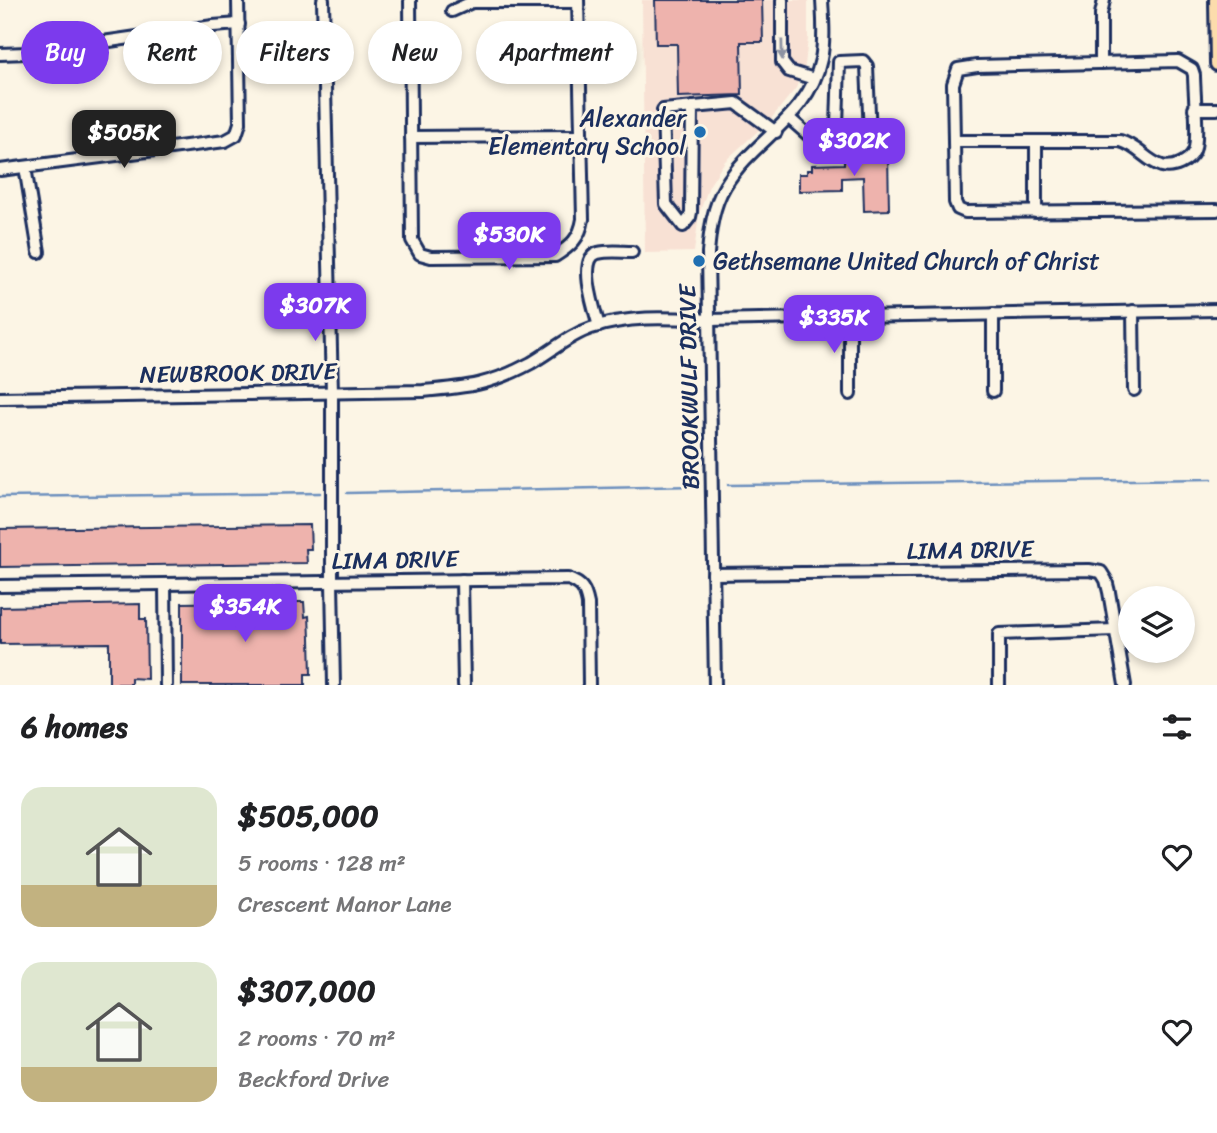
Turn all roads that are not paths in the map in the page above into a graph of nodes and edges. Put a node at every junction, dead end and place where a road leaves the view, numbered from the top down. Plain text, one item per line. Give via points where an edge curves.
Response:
1 (238, 0) edge
2 (323, 0) edge
3 (410, 0) edge
4 (782, 0) edge
5 (822, 0) edge
6 (1104, 0) edge
7 (1216, 0) edge
8 (578, 1) edge
9 (453, 11) dead end
10 (239, 21) edge
11 (236, 24) edge
12 (0, 54) edge
13 (821, 59) junction
14 (839, 62) junction
15 (1101, 63) junction
16 (1217, 64) edge
17 (814, 79) junction
18 (240, 84) edge
19 (692, 107) junction
20 (1194, 109) junction
21 (1217, 109) edge
22 (789, 118) junction
23 (776, 132) junction
24 (581, 136) junction
25 (411, 137) junction
26 (954, 141) junction
27 (1036, 141) junction
28 (840, 144) junction
29 (25, 167) junction
30 (0, 170) edge
31 (1217, 210) edge
32 (1036, 212) junction
33 (690, 217) junction
34 (711, 221) junction
35 (39, 252) dead end
36 (632, 252) dead end
37 (1217, 310) edge
38 (1133, 311) junction
39 (993, 314) junction
40 (850, 316) junction
41 (709, 320) junction
42 (599, 326) junction
43 (1134, 390) dead end
44 (993, 391) dead end
45 (332, 393) junction
46 (850, 394) dead end
47 (0, 398) edge
48 (713, 574) junction
49 (462, 580) junction
50 (332, 582) junction
51 (165, 584) junction
52 (0, 586) edge
53 (1115, 630) junction
54 (166, 685) edge
55 (334, 685) edge
56 (464, 685) edge
57 (589, 685) edge
58 (715, 685) edge
59 (999, 685) edge
60 (1125, 685) edge

1 - 10 street
2 - 45 street
3 - 25 street
4 -> 17 street via 782,62 789,71
5 - 13 street, BROOKWULF DRIVE
6 - 15 street
7 - 16 main road
8 - 9 street via 472,2
8 - 24 street
11 - 12 street
13 - 14 street
13 - 17 street, BROOKWULF DRIVE
14 - 28 street
14 - 28 street via 863,61 867,66 870,136 866,143
15 - 20 street via 1185,64 1194,75
15 - 26 street via 958,69 953,83
17 - 22 street, BROOKWULF DRIVE
18 - 29 street via 240,123 236,135 225,141
19 - 23 street via 736,103
19 - 33 street
19 - 33 street via 663,110 666,204 683,226
20 - 21 street
20 - 27 street via 1195,148 1177,166 1158,165 1133,145 1120,141
22 - 23 street, BROOKWULF DRIVE
22 - 28 street via 814,139
23 - 34 street, BROOKWULF DRIVE via 748,156 725,187
24 - 25 street
24 - 25 street via 583,219 581,233 569,247 555,256 431,257 420,254 412,240
26 - 27 street
26 - 32 street via 958,209
27 - 32 street
29 - 30 street
29 - 35 street
31 - 32 street
33 - 34 street
34 - 41 street, BROOKWULF DRIVE
36 - 42 street via 591,257 590,296
37 - 38 street, NEWBROOK DRIVE
38 - 39 street, NEWBROOK DRIVE
38 - 43 street
39 - 40 street, NEWBROOK DRIVE
39 - 44 street
40 - 41 street, NEWBROOK DRIVE
40 - 46 street
41 - 42 street, NEWBROOK DRIVE via 648,317
41 - 48 street, BROOKWULF DRIVE
42 - 45 street, NEWBROOK DRIVE via 478,386
45 - 47 street, NEWBROOK DRIVE
45 - 50 street
48 - 53 street, LIMA DRIVE via 1089,570 1101,572 1106,580
48 - 58 street, BROOKWULF DRIVE
49 - 50 street, LIMA DRIVE
49 - 56 street
49 - 57 street, LIMA DRIVE via 568,579 580,583 588,604
50 - 51 street, LIMA DRIVE
50 - 55 street
51 - 52 street, LIMA DRIVE
51 - 54 street
53 - 59 street via 999,634
53 - 60 street

